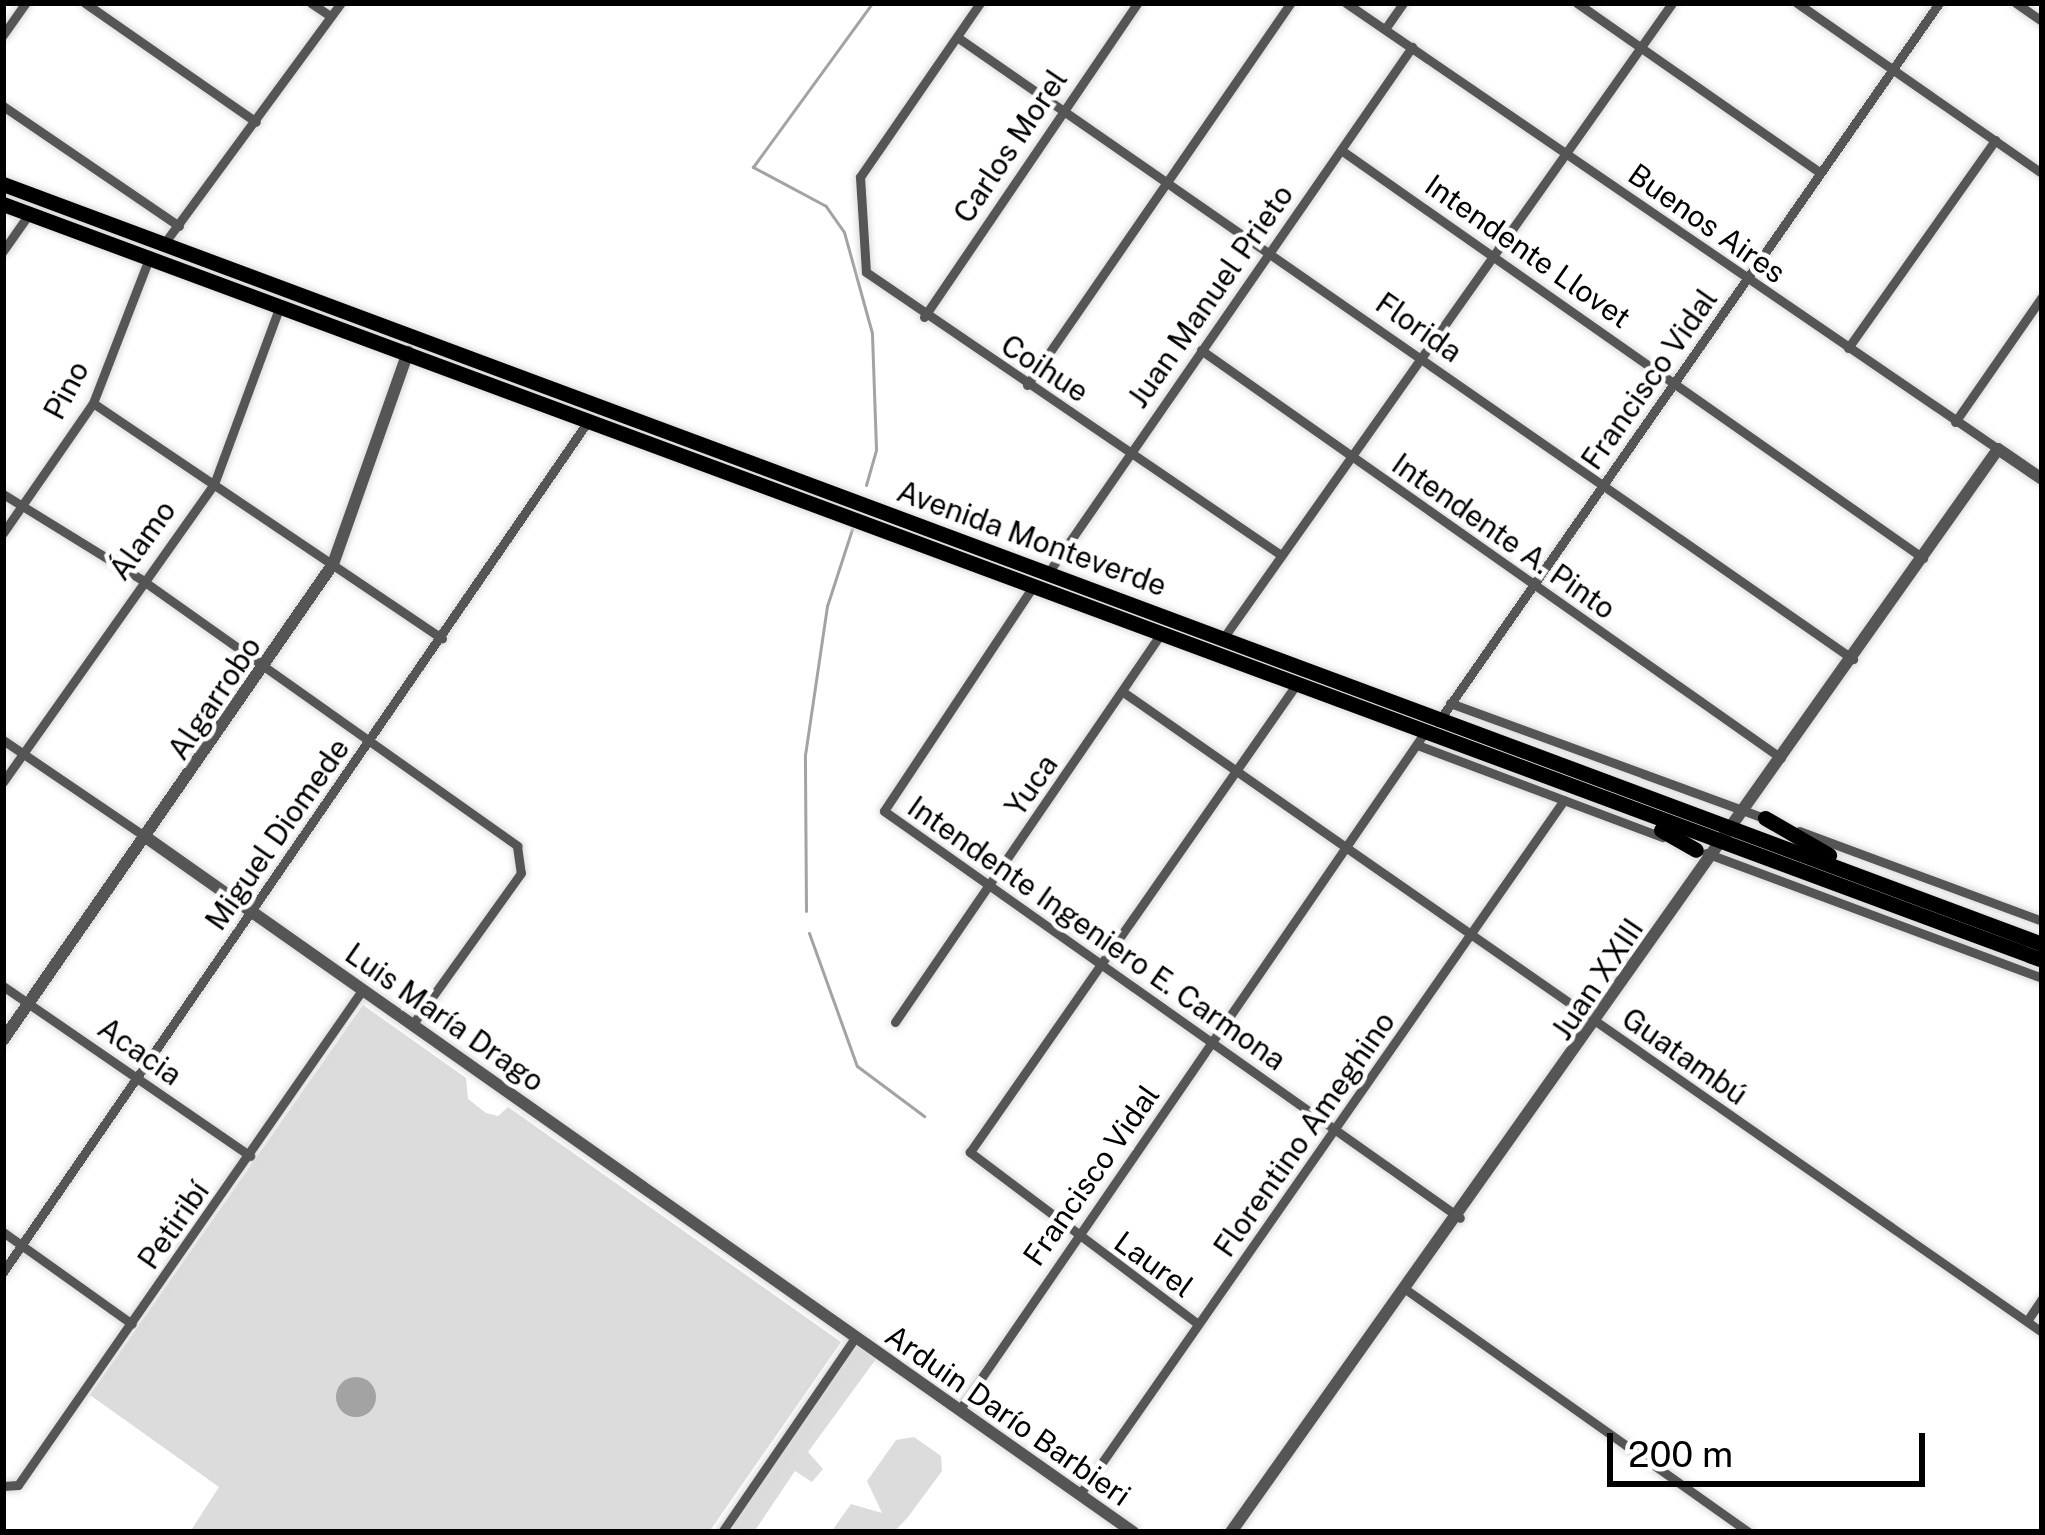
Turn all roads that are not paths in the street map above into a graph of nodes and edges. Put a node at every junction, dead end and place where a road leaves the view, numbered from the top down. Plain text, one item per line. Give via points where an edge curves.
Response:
1 (25, 3) edge
2 (85, 3) edge
3 (311, 3) edge
4 (340, 3) edge
5 (980, 3) edge
6 (1137, 3) edge
7 (1292, 3) edge
8 (1346, 3) edge
9 (1403, 3) edge
10 (1577, 3) edge
11 (1672, 3) edge
12 (1796, 3) edge
13 (1939, 3) edge
14 (2016, 3) edge
15 (330, 16) junction
16 (2042, 21) edge
17 (1385, 29) junction
18 (3, 35) edge
19 (957, 37) junction
20 (1412, 46) junction
21 (1642, 47) junction
22 (1894, 69) junction
23 (3, 106) edge
24 (1065, 107) junction
25 (256, 122) junction
26 (1995, 140) junction
27 (1341, 150) junction
28 (1565, 152) junction
29 (1818, 171) junction
30 (2042, 173) edge
31 (3, 184) edge
32 (1168, 186) junction
33 (3, 204) edge
34 (29, 214) junction
35 (178, 226) junction
36 (166, 243) junction
37 (3, 251) edge
38 (1269, 252) junction
39 (1493, 257) junction
40 (148, 258) junction
41 (1747, 281) junction
42 (2042, 297) edge
43 (280, 307) junction
44 (924, 316) junction
45 (1848, 348) junction
46 (1202, 350) junction
47 (408, 352) junction
48 (1422, 358) junction
49 (1676, 382) junction
50 (1027, 385) junction
51 (93, 403) junction
52 (588, 422) junction
53 (1955, 422) junction
54 (1998, 449) junction
55 (1131, 451) junction
56 (1351, 459) junction
57 (2042, 479) edge
58 (214, 484) junction
59 (1604, 484) junction
60 (3, 494) edge
61 (24, 502) junction
62 (3, 532) edge
63 (1281, 556) junction
64 (1923, 558) junction
65 (333, 564) junction
66 (1048, 573) junction
67 (142, 580) junction
68 (1034, 585) junction
69 (1533, 585) junction
70 (1161, 633) junction
71 (1224, 637) junction
72 (442, 638) junction
73 (1853, 659) junction
74 (266, 667) junction
75 (1298, 682) junction
76 (1126, 694) junction
77 (1450, 703) junction
78 (1428, 733) junction
79 (3, 740) edge
80 (371, 742) junction
81 (22, 754) junction
82 (1781, 758) junction
83 (1235, 771) junction
84 (3, 782) edge
85 (1564, 800) junction
86 (1743, 811) junction
87 (1765, 818) junction
88 (147, 838) junction
89 (1713, 844) junction
90 (1350, 849) junction
91 (1872, 881) junction
92 (989, 886) junction
93 (252, 911) junction
94 (2042, 921) edge
95 (1472, 936) junction
96 (2042, 944) edge
97 (2042, 960) edge
98 (1103, 965) junction
99 (2042, 978) edge
100 (3, 986) edge
101 (363, 989) junction
102 (28, 1003) junction
103 (895, 1022) dead end
104 (413, 1024) junction
105 (1596, 1024) junction
106 (3, 1040) edge
107 (1212, 1042) junction
108 (138, 1079) junction
109 (1337, 1131) junction
110 (250, 1156) junction
111 (1460, 1218) junction
112 (3, 1232) edge
113 (1076, 1238) junction
114 (22, 1245) junction
115 (3, 1272) edge
116 (1408, 1291) junction
117 (2042, 1299) edge
118 (2026, 1321) junction
119 (132, 1324) junction
120 (1198, 1324) junction
121 (2042, 1332) edge
122 (856, 1336) junction
123 (960, 1409) junction
124 (3, 1486) edge
125 (1080, 1494) junction
126 (722, 1532) edge
127 (1133, 1532) edge
128 (1231, 1532) edge
129 (1749, 1532) edge

1 - 18 street
2 - 25 street
3 - 15 street
4 - 15 street
5 - 19 street
6 - 24 street, Carlos Morel
7 - 32 street
8 - 17 street, Buenos Aires
9 - 17 street
10 - 21 street
11 - 21 street
12 - 22 street
13 - 22 street, Francisco Vidal
14 - 16 street
15 - 25 street
17 - 20 street, Buenos Aires
19 - 24 street, Florida
19 - 44 street, Coihue via 860,177 859,249 877,286
20 - 27 street, Juan Manuel Prieto
20 - 28 street, Buenos Aires
21 - 28 street
21 - 29 street
22 - 26 street
22 - 29 street, Francisco Vidal
23 - 35 street
24 - 32 street, Florida
24 - 44 street, Carlos Morel
25 - 35 street
26 - 30 street
26 - 45 street
27 - 38 street, Juan Manuel Prieto
27 - 39 street, Intendente Llovet
28 - 39 street
28 - 41 street, Buenos Aires
29 - 41 street, Francisco Vidal
31 - 36 main road, Avenida Monteverde
32 - 38 street, Florida
32 - 50 street
33 - 34 main road, Avenida Monteverde
34 - 37 street
34 - 40 main road, Avenida Monteverde
35 - 36 street
36 - 40 street
36 - 66 main road, Avenida Monteverde
38 - 46 street, Juan Manuel Prieto
38 - 48 street, Florida
39 - 48 street
39 - 49 street, Intendente Llovet
40 - 43 main road, Avenida Monteverde
40 - 51 street, Pino
41 - 45 street, Buenos Aires
41 - 49 street, Francisco Vidal
42 - 53 street
43 - 47 main road, Avenida Monteverde
43 - 58 street, Álamo
44 - 50 street, Coihue
45 - 53 street, Buenos Aires
46 - 55 street, Juan Manuel Prieto
46 - 56 street, Intendente A. Pinto
47 - 52 main road, Avenida Monteverde
47 - 65 street, Algarrobo
48 - 56 street
48 - 59 street, Florida
49 - 59 street, Francisco Vidal
49 - 64 street, Intendente Llovet
50 - 55 street, Coihue
51 - 58 street
51 - 61 street, Pino
52 - 68 main road, Avenida Monteverde
52 - 72 street, Miguel Diomede
53 - 54 street, Buenos Aires
54 - 57 street, Buenos Aires
54 - 64 street, Juan XXIII
55 - 63 street, Coihue
55 - 66 street, Juan Manuel Prieto
56 - 63 street
56 - 69 street, Intendente A. Pinto
58 - 65 street
58 - 67 street, Álamo
59 - 69 street, Francisco Vidal
59 - 73 street, Florida
60 - 61 street
61 - 62 street, Pino
61 - 67 street
63 - 71 street
64 - 73 street, Juan XXIII
65 - 72 street
65 - 74 street, Algarrobo
66 - 71 main road, Avenida Monteverde
67 - 74 street
67 - 81 street, Álamo
68 - 70 main road, Avenida Monteverde
68 - 92 street, Intendente Ingeniero E. Carmona via 884,812
69 - 77 street, Francisco Vidal
69 - 82 street, Intendente A. Pinto
70 - 75 main road, Avenida Monteverde
70 - 76 street, Yuca
71 - 78 main road, Avenida Monteverde
72 - 80 street, Miguel Diomede
73 - 82 street, Juan XXIII
74 - 80 street
74 - 88 street, Algarrobo
75 - 78 main road, Avenida Monteverde
75 - 83 street
76 - 83 street, Guatambú
76 - 92 street, Yuca
77 - 78 street, Francisco Vidal
77 - 86 street
78 - 85 street
78 - 89 main road, Avenida Monteverde
78 - 89 main road, Avenida Monteverde
78 - 90 street, Francisco Vidal
79 - 81 street, Luis María Drago
80 - 93 street, Miguel Diomede
80 - 104 street via 517,846 524,862
81 - 84 street, Álamo
81 - 88 street, Luis María Drago
82 - 86 street, Juan XXIII
83 - 90 street, Guatambú
83 - 98 street
85 - 89 street
85 - 95 street, Florentino Ameghino
86 - 87 street
86 - 89 street, Juan XXIII
87 - 91 main road
87 - 94 street
88 - 93 street, Luis María Drago
88 - 102 street, Algarrobo
89 - 91 main road, Avenida Monteverde
89 - 97 main road, Avenida Monteverde
89 - 99 street
89 - 105 street, Juan XXIII
90 - 95 street, Guatambú
90 - 107 street, Francisco Vidal
91 - 96 main road, Avenida Monteverde
92 - 98 street, Intendente Ingeniero E. Carmona
92 - 103 street, Yuca
93 - 101 street, Luis María Drago
93 - 108 street, Miguel Diomede
95 - 105 street, Guatambú
95 - 109 street, Florentino Ameghino
98 - 107 street, Intendente Ingeniero E. Carmona
98 - 113 street, Laurel via 970,1152
100 - 102 street, Acacia
101 - 104 street, Luis María Drago
101 - 110 street, Petiribí
102 - 106 street, Algarrobo
102 - 108 street, Acacia
104 - 122 street, Luis María Drago
105 - 111 street, Juan XXIII
105 - 118 street, Guatambú
107 - 109 street, Intendente Ingeniero E. Carmona
107 - 113 street, Francisco Vidal
108 - 110 street, Acacia
108 - 114 street, Miguel Diomede
109 - 111 street, Intendente Ingeniero E. Carmona
109 - 120 street, Florentino Ameghino
110 - 119 street, Petiribí
111 - 116 street, Juan XXIII
112 - 114 street
113 - 120 street, Laurel
113 - 123 street, Francisco Vidal
114 - 115 street, Miguel Diomede
114 - 119 street
116 - 128 street, Juan XXIII
116 - 129 street
117 - 118 street
118 - 121 street, Guatambú
119 - 124 street, Petiribí via 18,1486
120 - 125 street, Florentino Ameghino
122 - 123 street, Arduin Darío Barbieri
122 - 126 street
123 - 125 street, Arduin Darío Barbieri
125 - 127 street, Arduin Darío Barbieri

